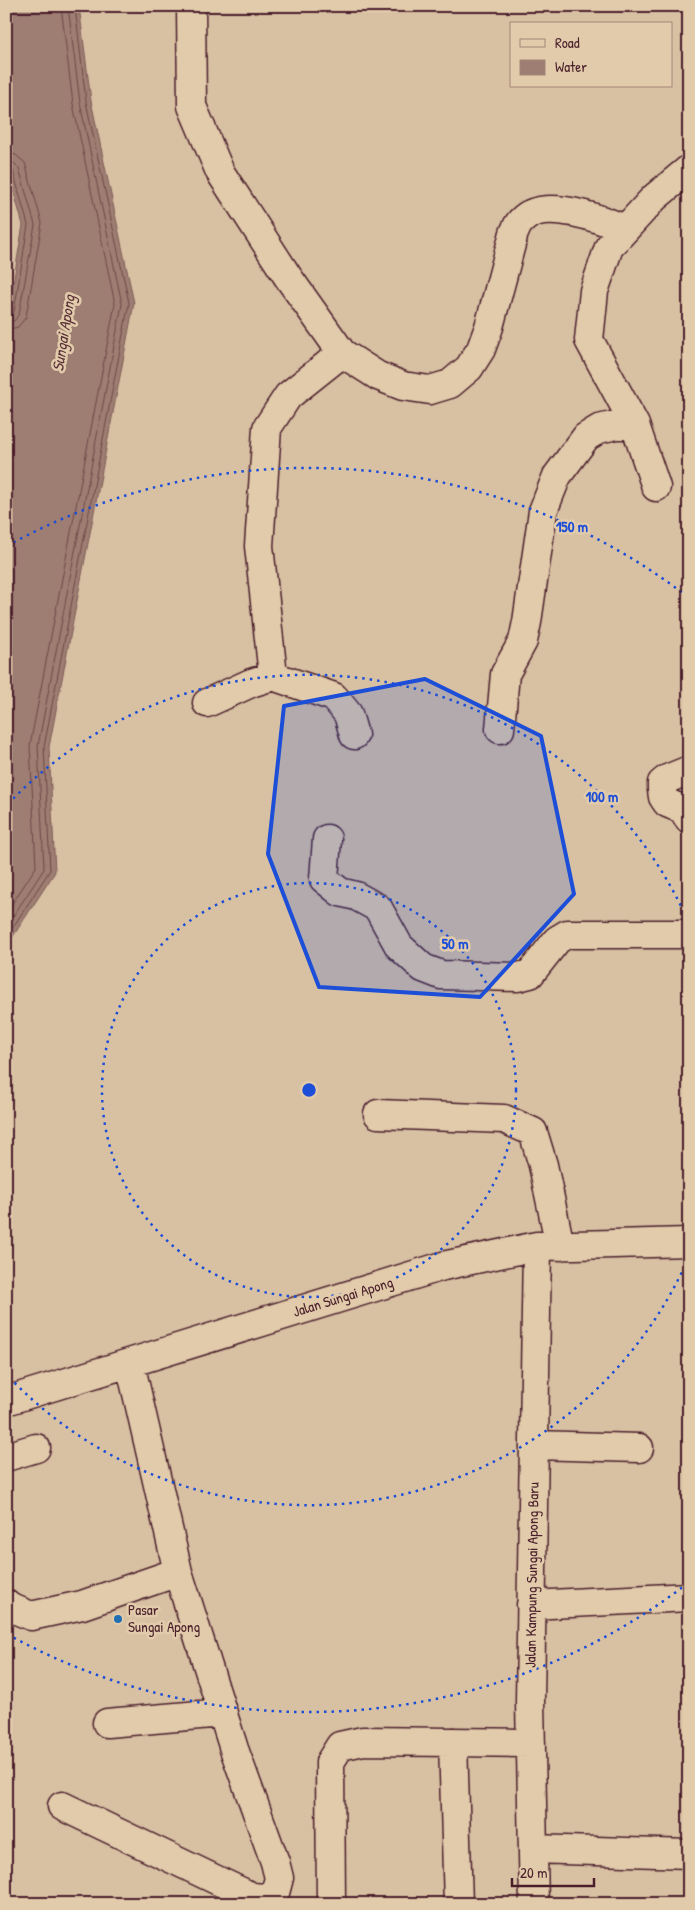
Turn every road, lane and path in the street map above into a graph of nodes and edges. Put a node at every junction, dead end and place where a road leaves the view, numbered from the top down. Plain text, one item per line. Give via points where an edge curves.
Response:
1 (191, 6) edge
2 (689, 169) edge
3 (625, 229) junction
4 (342, 353) junction
5 (635, 426) junction
6 (656, 487) dead end
7 (273, 676) junction
8 (208, 703) dead end
9 (500, 730) dead end
10 (354, 735) dead end
11 (689, 770) edge
12 (689, 819) edge
13 (327, 839) dead end
14 (689, 934) edge
15 (378, 1114) dead end
16 (689, 1242) edge
17 (548, 1246) junction
18 (130, 1363) junction
19 (6, 1401) edge
20 (534, 1446) junction
21 (36, 1448) dead end
22 (639, 1448) dead end
23 (6, 1456) edge
24 (178, 1572) junction
25 (689, 1597) edge
26 (6, 1604) edge
27 (531, 1605) junction
28 (223, 1713) junction
29 (107, 1723) dead end
30 (453, 1742) junction
31 (530, 1743) junction
32 (62, 1806) dead end
33 (533, 1849) junction
34 (689, 1854) edge
35 (331, 1904) edge
36 (458, 1904) edge
37 (534, 1904) edge

1 - 4 street via 192,106 220,172
2 - 3 street via 654,198
3 - 4 street via 606,220 555,210 532,213 521,220 514,233 481,349 469,368 450,384 430,390 403,386 378,376
3 - 5 street via 609,247 594,291 589,340
4 - 7 street via 288,396 267,428 259,546
5 - 6 street
5 - 9 street via 598,429 586,437 557,476 544,511 528,622 523,641 505,674
7 - 8 street
7 - 10 street via 334,697 348,714
11 - 12 street via 667,779 662,790 667,803 682,809
13 - 14 street via 324,879 340,892 356,896 378,908 400,946 423,968 440,976 518,977 530,974 557,940 567,934
15 - 17 street, Jalan Kampung Sungai Apong Baru via 504,1119 533,1132 543,1165
16 - 17 street, Jalan Sungai Apong
17 - 18 street, Jalan Sungai Apong via 443,1266
17 - 20 street, Jalan Kampung Sungai Apong Baru
18 - 19 street, Jalan Sungai Apong
18 - 24 street
20 - 22 street
20 - 27 street, Jalan Kampung Sungai Apong Baru
21 - 23 street
24 - 26 street via 82,1604 31,1616
24 - 28 street
25 - 27 street
27 - 31 street, Jalan Kampung Sungai Apong Baru
28 - 29 street
28 - 32 street via 275,1862 278,1878 275,1893 265,1898 252,1897
30 - 31 street
30 - 35 street via 363,1741 340,1746 330,1762
30 - 36 street
31 - 33 street, Jalan Kampung Sungai Apong Baru
33 - 34 street
33 - 37 street, Jalan Kampung Sungai Apong Baru

